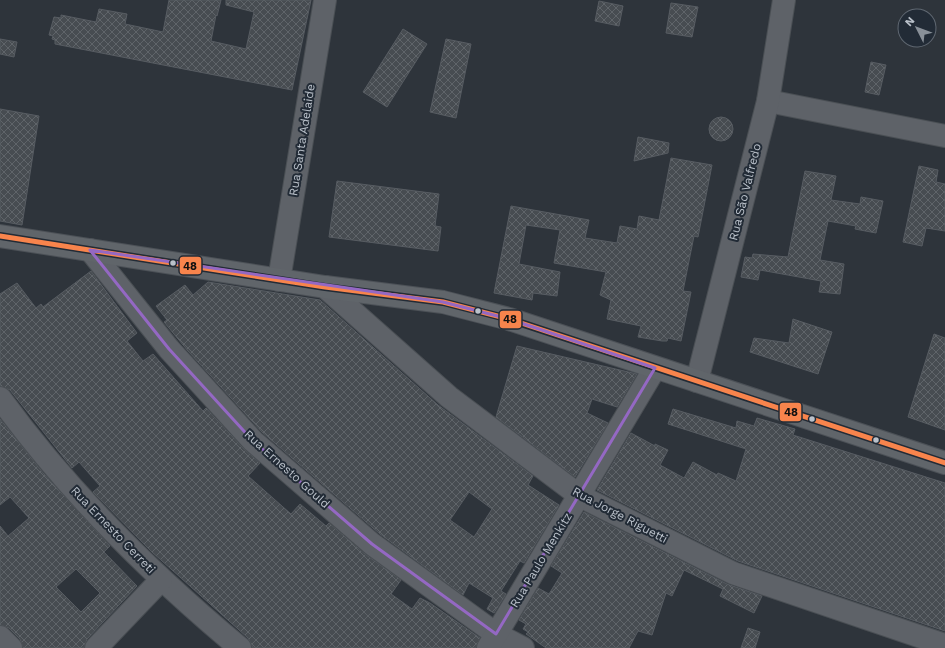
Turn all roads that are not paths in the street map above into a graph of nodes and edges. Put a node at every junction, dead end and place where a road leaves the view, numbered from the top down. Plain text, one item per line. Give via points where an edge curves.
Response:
1 (325, 0) edge
2 (784, 0) edge
3 (768, 101) junction
4 (945, 136) edge
5 (0, 236) edge
6 (90, 250) junction
7 (279, 280) junction
8 (325, 287) junction
9 (655, 368) junction
10 (697, 381) junction
11 (0, 398) edge
12 (945, 462) edge
13 (580, 496) junction
14 (161, 580) junction
15 (0, 637) edge
16 (492, 641) edge
17 (945, 645) edge
18 (10, 648) edge
19 (96, 648) edge
20 (240, 648) edge
21 (523, 648) edge

1 - 7 street, Rua Santa Adelaide
2 - 3 street, Rua São Valfredo
3 - 4 street
3 - 10 street, Rua São Valfredo
5 - 6 main road
6 - 7 main road
6 - 16 street, Rua Ernesto Gould via 169,349 253,441 372,544
7 - 8 main road
8 - 9 main road via 443,302 509,319
8 - 13 street, Rua Jorge Riguetti via 449,397
9 - 10 main road
9 - 13 street, Rua Paulo Menkitz
10 - 12 main road
11 - 14 street, Rua Ernesto Cerreti via 19,425 78,494
13 - 16 street, Rua Paulo Menkitz
13 - 17 street, Rua Jorge Riguetti via 733,573
14 - 19 street
14 - 20 street, Rua Ernesto Cerreti
15 - 18 street
16 - 21 street, Rua Ernesto Gould

